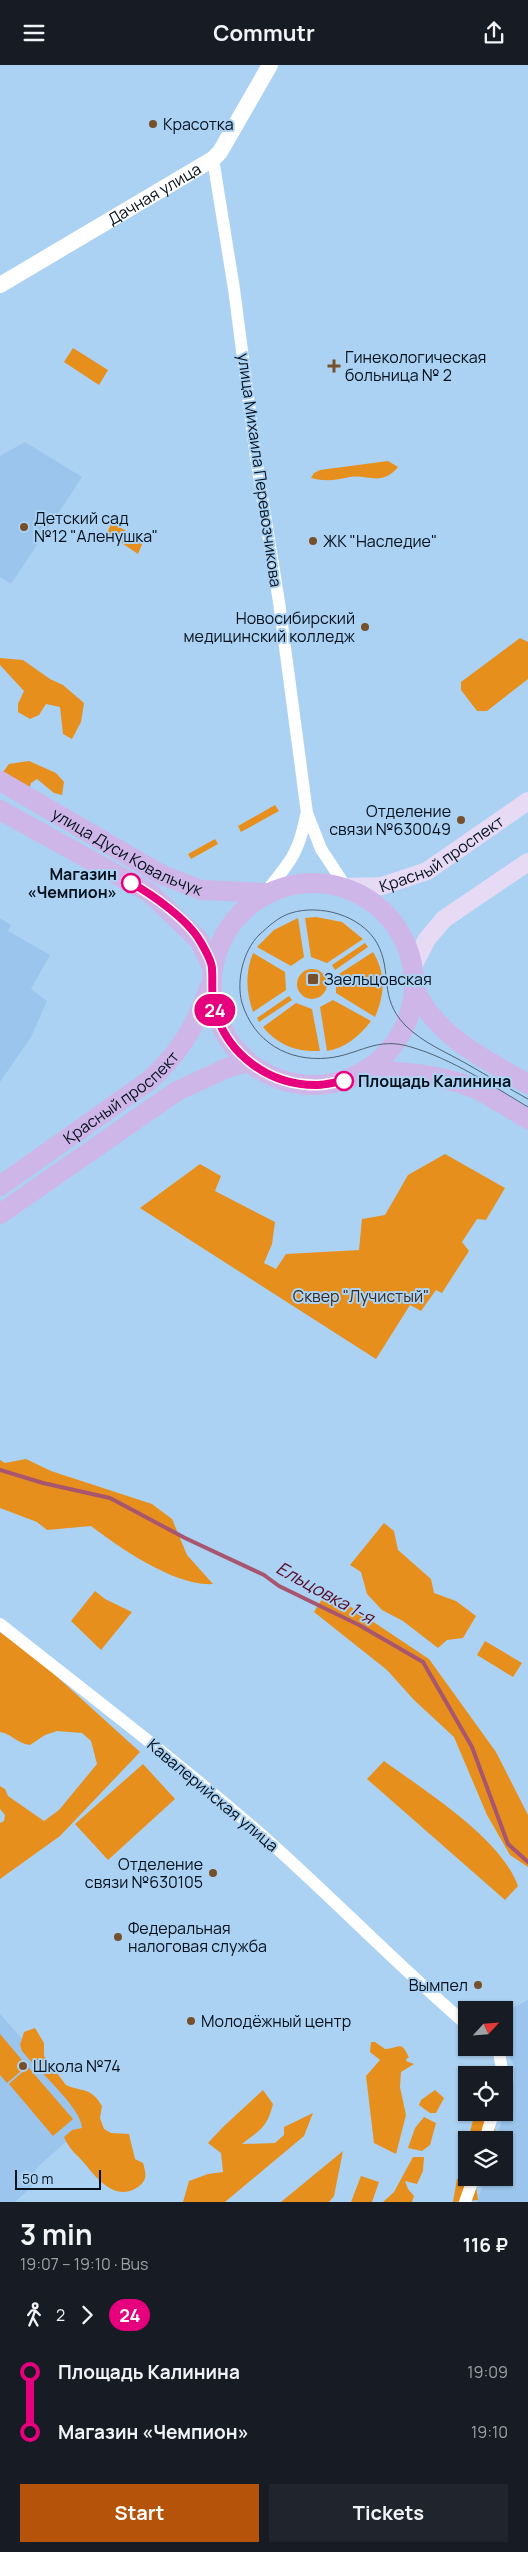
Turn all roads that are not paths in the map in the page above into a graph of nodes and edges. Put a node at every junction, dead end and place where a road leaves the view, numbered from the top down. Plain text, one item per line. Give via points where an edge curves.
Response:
1 (270, 65) edge
2 (213, 159) junction
3 (0, 285) edge
4 (0, 781) edge
5 (528, 801) edge
6 (0, 810) edge
7 (307, 813) junction
8 (528, 862) edge
9 (346, 887) junction
10 (265, 893) junction
11 (413, 966) junction
12 (211, 976) junction
13 (414, 989) junction
14 (248, 1062) junction
15 (367, 1070) junction
16 (528, 1084) edge
17 (528, 1119) edge
18 (0, 1185) edge
19 (0, 1214) edge
20 (0, 1624) edge
21 (458, 2017) edge
22 (471, 2186) edge
23 (465, 2202) edge

1 - 2 street, Дачная улица via 222,150
2 - 3 street, Дачная улица
2 - 7 street, улица Михаила Перевозчикова
4 - 10 main road, улица Дуси Ковальчук via 160,874 200,890
5 - 9 main road, Красный проспект via 427,871 382,885
6 - 12 main road, улица Дуси Ковальчук via 150,893 199,940
7 - 9 street via 322,849
7 - 10 street via 295,855
8 - 11 main road via 444,919 427,939
9 - 10 main road via 310,882 291,884
9 - 11 main road via 370,899 390,918 405,940
10 - 12 main road via 236,918 222,937
11 - 13 main road
12 - 14 main road via 214,1006 221,1027
12 - 18 main road, Красный проспект via 202,1010 189,1036 161,1070
13 - 15 main road via 407,1021 391,1049
13 - 16 main road via 425,1010 472,1053
14 - 15 main road via 270,1076 294,1084 344,1081
14 - 19 main road, Красный проспект via 177,1091
15 - 17 main road via 414,1072 455,1081 476,1089
20 - 21 street, Кавалерийская улица via 159,1749 262,1836
22 - 23 street

